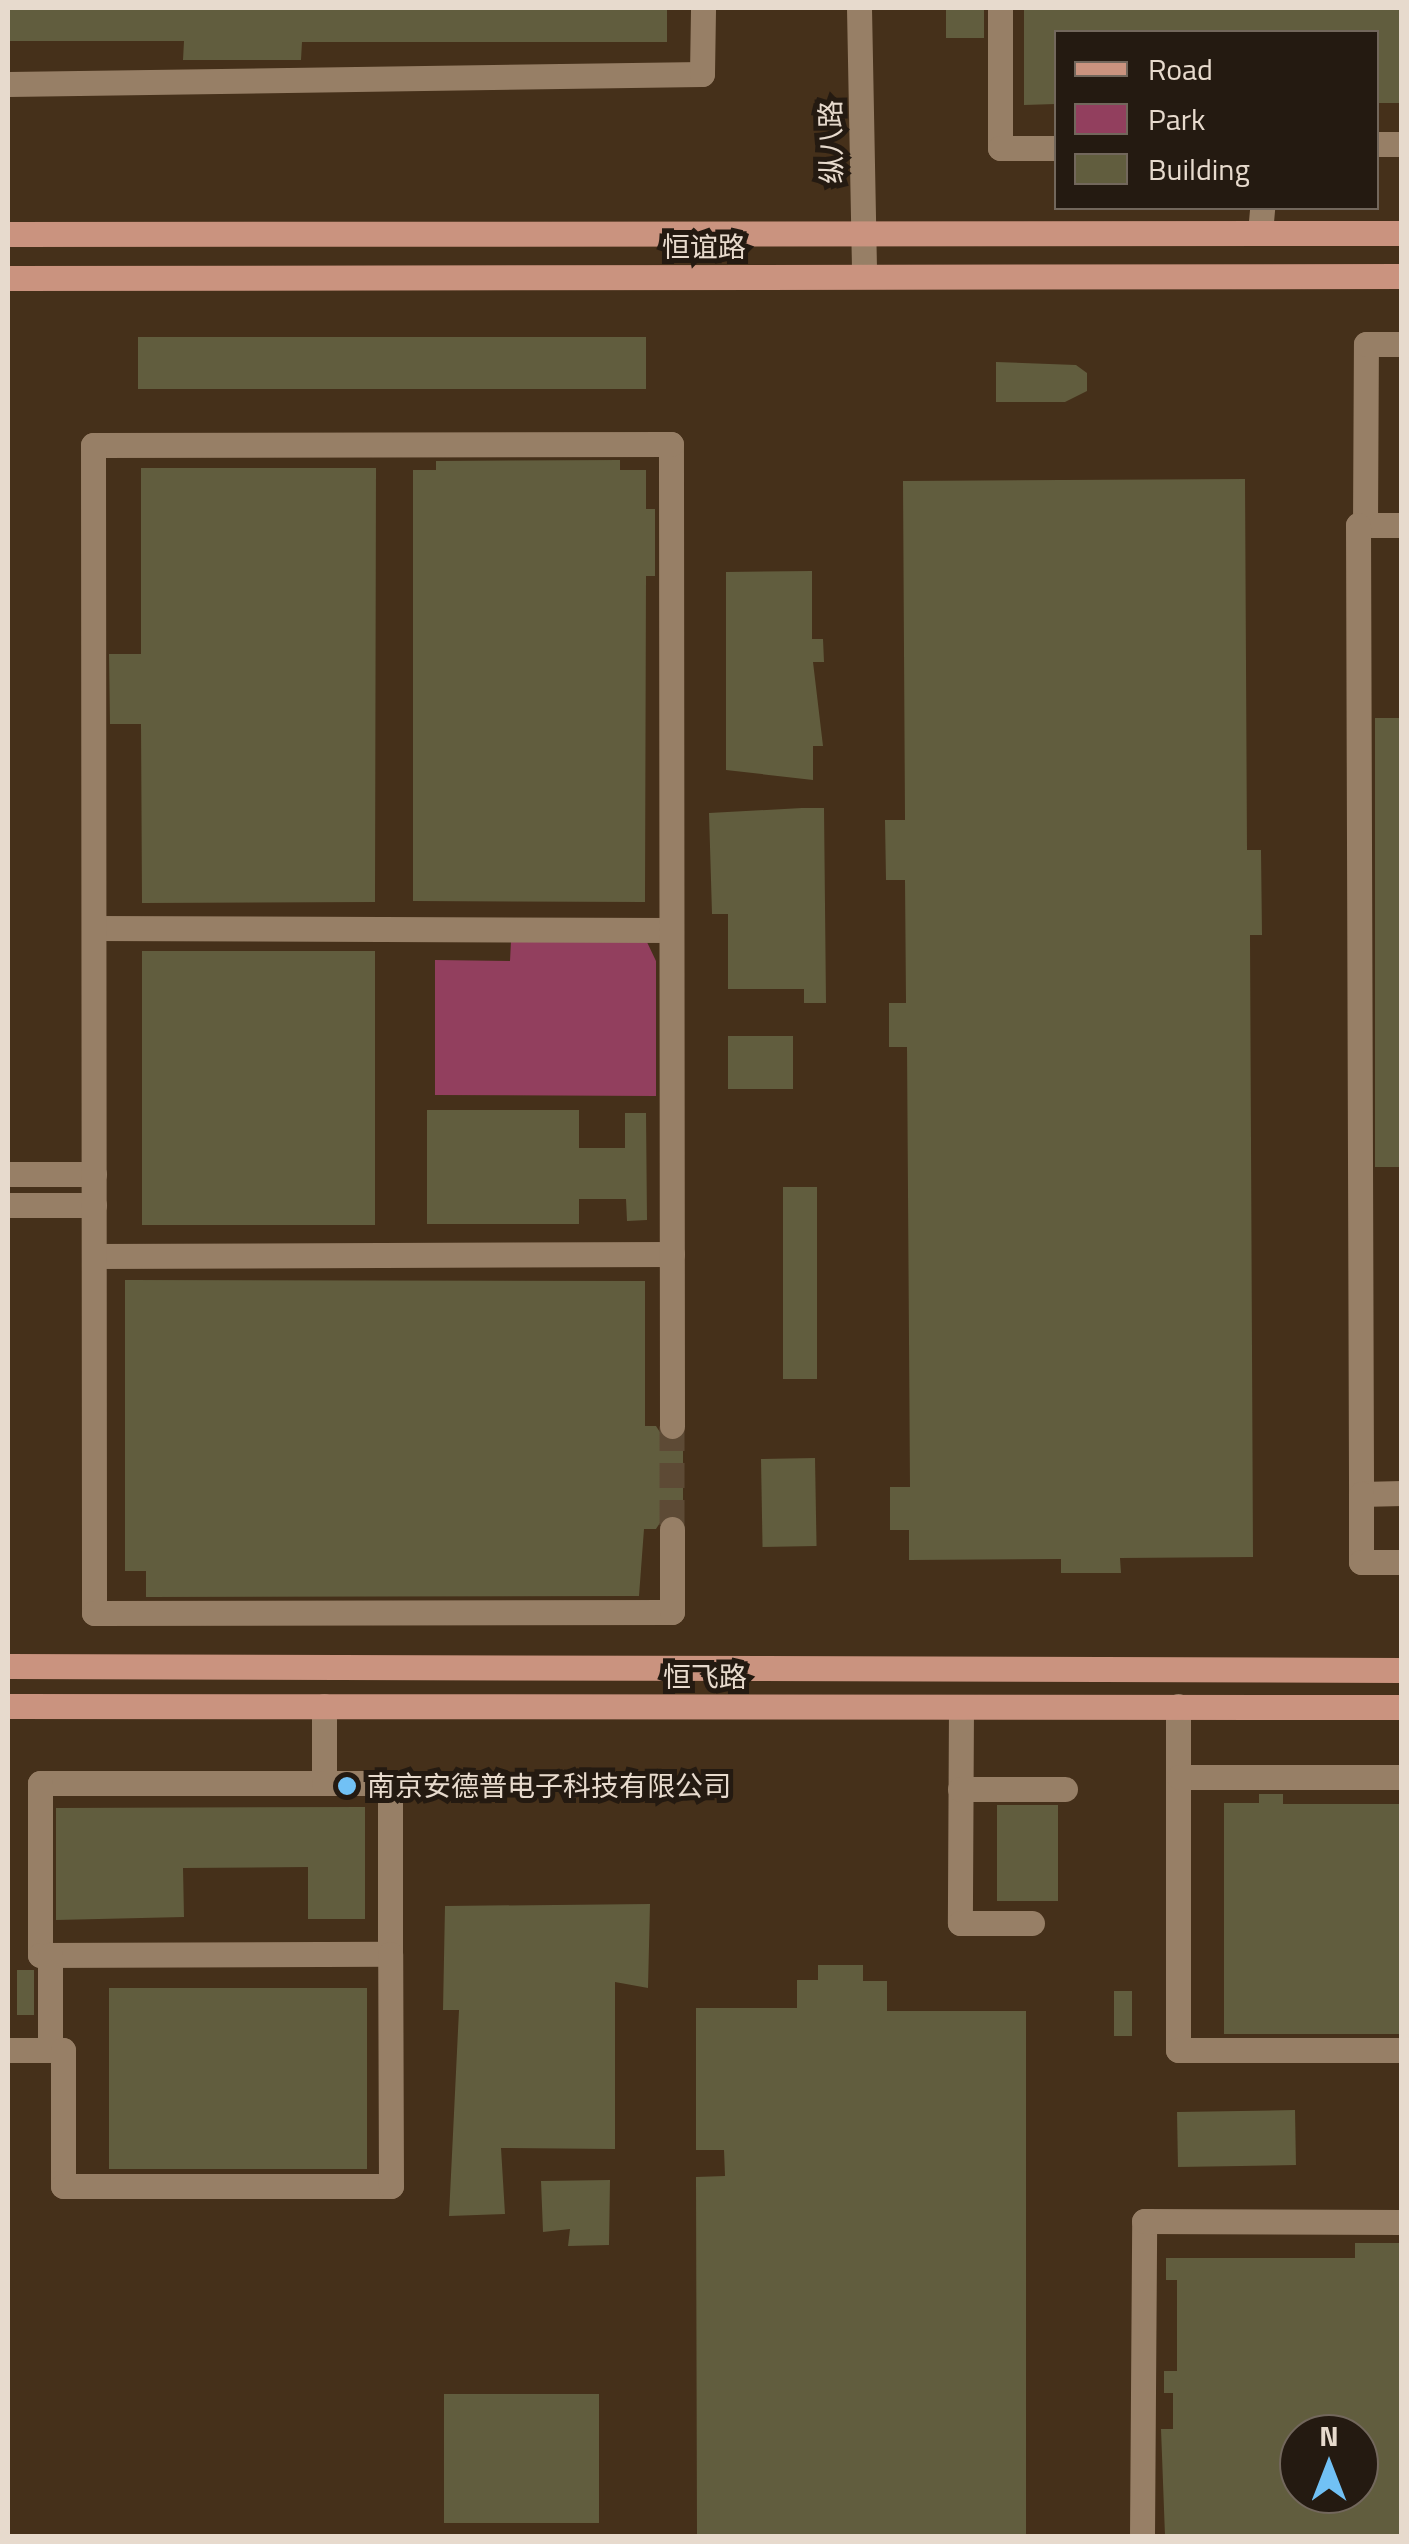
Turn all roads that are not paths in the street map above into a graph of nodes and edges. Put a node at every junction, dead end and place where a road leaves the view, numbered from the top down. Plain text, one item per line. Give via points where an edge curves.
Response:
1 (702, 8) edge
2 (859, 8) edge
3 (1000, 8) edge
4 (8, 84) edge
5 (1054, 148) edge
6 (1261, 220) edge
7 (862, 233) junction
8 (1402, 233) edge
9 (8, 234) edge
10 (864, 276) junction
11 (1402, 276) edge
12 (8, 278) edge
13 (1402, 344) edge
14 (1365, 525) junction
15 (1402, 525) edge
16 (94, 928) junction
17 (671, 930) junction
18 (8, 1174) edge
19 (94, 1174) junction
20 (8, 1205) edge
21 (94, 1205) junction
22 (672, 1254) junction
23 (94, 1256) junction
24 (672, 1426) tunnel mouth
25 (1361, 1494) junction
26 (1402, 1494) edge
27 (672, 1529) tunnel mouth
28 (1402, 1562) edge
29 (8, 1666) edge
30 (1402, 1670) edge
31 (8, 1706) edge
32 (324, 1706) junction
33 (1178, 1706) junction
34 (960, 1707) junction
35 (1402, 1707) edge
36 (1178, 1777) junction
37 (1402, 1777) edge
38 (324, 1782) junction
39 (960, 1789) junction
40 (1066, 1789) dead end
41 (1032, 1923) dead end
42 (390, 1954) junction
43 (50, 1955) junction
44 (8, 2050) edge
45 (50, 2050) junction
46 (1402, 2050) edge
47 (1402, 2222) edge
48 (1142, 2536) edge

1 - 4 street via 702,74
2 - 7 street, 纵八路
3 - 5 street via 1000,148
6 - 7 main road, 恒谊路
6 - 8 main road, 恒谊路
7 - 9 main road, 恒谊路
7 - 10 street, 纵八路
10 - 11 main road, 恒谊路
10 - 12 main road, 恒谊路
13 - 14 street via 1366,344
14 - 15 street
14 - 25 street via 1358,525
16 - 17 street
16 - 17 street via 93,445 671,444
16 - 19 street
17 - 22 street
18 - 19 street
19 - 21 street
20 - 21 street
21 - 23 street
22 - 23 street
22 - 24 street
23 - 27 street via 94,1612 672,1612
25 - 26 street
25 - 28 street via 1361,1562
29 - 30 main road, 恒飞路
31 - 32 main road, 恒飞路
32 - 34 main road, 恒飞路
32 - 38 street
33 - 34 main road, 恒飞路
33 - 35 main road, 恒飞路
33 - 36 street
34 - 39 street
36 - 37 street
36 - 46 street via 1178,2050
38 - 42 street via 390,1782
38 - 43 street via 40,1783 40,1955
39 - 40 street
39 - 41 street via 960,1923
42 - 43 street
42 - 45 street via 390,2186 62,2186 62,2050
43 - 45 street
44 - 45 street
47 - 48 street via 1144,2220

